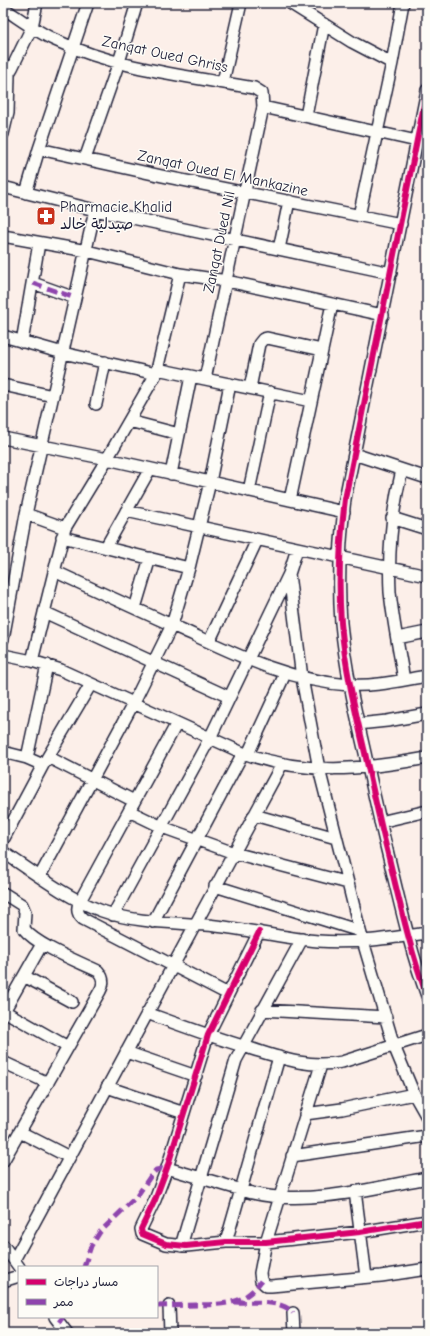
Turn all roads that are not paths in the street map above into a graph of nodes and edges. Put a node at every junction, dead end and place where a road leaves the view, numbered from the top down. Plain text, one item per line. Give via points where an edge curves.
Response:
1 (37, 3) edge
2 (88, 3) edge
3 (137, 3) edge
4 (290, 3) edge
5 (403, 3) edge
6 (240, 6) edge
7 (3, 8) edge
8 (324, 24) junction
9 (32, 27) junction
10 (74, 47) junction
11 (119, 62) junction
12 (392, 63) junction
13 (7, 72) edge
14 (223, 82) junction
15 (259, 90) joint
16 (427, 90) edge
17 (263, 107) junction
18 (306, 116) junction
19 (377, 132) junction
20 (3, 134) edge
21 (417, 142) junction
22 (39, 149) junction
23 (86, 159) junction
24 (3, 187) edge
25 (245, 192) junction
26 (26, 193) junction
27 (289, 201) junction
28 (95, 210) junction
29 (359, 216) junction
30 (401, 224) junction
31 (3, 236) edge
32 (235, 240) junction
33 (39, 243) junction
34 (279, 249) junction
35 (86, 251) junction
36 (391, 273) junction
37 (180, 274) junction
38 (227, 281) junction
39 (33, 283) junction
40 (75, 298) junction
41 (332, 304) junction
42 (383, 315) junction
43 (3, 336) edge
44 (22, 342) junction
45 (322, 350) junction
46 (63, 353) junction
47 (105, 362) junction
48 (156, 371) junction
49 (191, 376) junction
50 (205, 379) junction
51 (230, 384) junction
52 (3, 385) edge
53 (250, 388) junction
54 (270, 392) junction
55 (53, 396) junction
56 (311, 401) junction
57 (96, 404) dead end
58 (129, 421) junction
59 (179, 434) junction
60 (3, 438) edge
61 (42, 446) junction
62 (354, 454) junction
63 (107, 459) junction
64 (150, 469) junction
65 (402, 470) junction
66 (171, 474) junction
67 (427, 478) edge
68 (210, 482) junction
69 (249, 491) junction
70 (290, 500) junction
71 (126, 511) junction
72 (344, 512) junction
73 (26, 514) junction
74 (392, 518) junction
75 (199, 527) junction
76 (427, 529) edge
77 (64, 532) junction
78 (257, 540) junction
79 (106, 547) junction
80 (298, 549) junction
81 (150, 558) junction
82 (340, 558) junction
83 (189, 568) junction
84 (390, 568) junction
85 (54, 571) junction
86 (289, 574) junction
87 (427, 576) edge
88 (135, 608) junction
89 (44, 612) junction
90 (172, 625) junction
91 (427, 632) edge
92 (397, 638) junction
93 (3, 639) edge
94 (209, 642) junction
95 (3, 655) edge
96 (32, 660) junction
97 (248, 660) junction
98 (154, 662) junction
99 (47, 665) junction
100 (285, 674) junction
101 (427, 676) edge
102 (302, 678) junction
103 (404, 680) junction
104 (91, 684) junction
105 (350, 685) junction
106 (229, 697) junction
107 (133, 704) junction
108 (427, 714) edge
109 (177, 723) junction
110 (358, 724) junction
111 (210, 738) junction
112 (3, 752) edge
113 (245, 754) junction
114 (27, 758) junction
115 (427, 758) edge
116 (46, 761) junction
117 (282, 764) junction
118 (368, 767) junction
119 (319, 769) junction
120 (92, 779) junction
121 (132, 806) junction
122 (427, 811) edge
123 (254, 815) junction
124 (380, 822) junction
125 (162, 827) junction
126 (336, 838) junction
127 (197, 839) junction
128 (3, 840) edge
129 (3, 852) edge
130 (234, 853) junction
131 (40, 876) junction
132 (348, 883) junction
133 (215, 886) junction
134 (3, 893) edge
135 (80, 901) junction
136 (113, 915) junction
137 (153, 922) junction
138 (195, 924) junction
139 (259, 932) junction
140 (427, 933) edge
141 (361, 936) junction
142 (409, 936) junction
143 (302, 939) junction
144 (42, 944) junction
145 (172, 965) junction
146 (24, 976) junction
147 (228, 994) junction
148 (427, 994) edge
149 (72, 1002) dead end
150 (262, 1010) junction
151 (4, 1012) edge
152 (147, 1013) junction
153 (386, 1017) junction
154 (208, 1035) junction
155 (427, 1035) edge
156 (242, 1046) junction
157 (394, 1046) junction
158 (68, 1047) junction
159 (126, 1052) junction
160 (279, 1057) junction
161 (3, 1062) edge
162 (321, 1065) junction
163 (196, 1076) junction
164 (48, 1082) junction
165 (107, 1087) junction
166 (414, 1094) junction
167 (184, 1113) junction
168 (305, 1114) junction
169 (427, 1117) edge
170 (20, 1132) junction
171 (427, 1136) edge
172 (292, 1156) junction
173 (69, 1158) junction
174 (3, 1161) edge
175 (167, 1168) junction
176 (200, 1177) junction
177 (427, 1178) edge
178 (240, 1189) junction
179 (355, 1191) junction
180 (279, 1198) junction
181 (427, 1221) edge
182 (360, 1232) junction
183 (226, 1242) junction
184 (266, 1242) junction
185 (3, 1244) edge
186 (181, 1246) junction
187 (16, 1263) edge
188 (427, 1269) edge
189 (18, 1276) edge
190 (366, 1277) junction
191 (3, 1281) edge
192 (169, 1306) dead end
193 (293, 1313) dead end
194 (56, 1318) edge
195 (67, 1333) edge
196 (170, 1333) edge
197 (294, 1333) edge

1 - 9 street
2 - 10 street
3 - 11 street
4 - 8 street
5 - 12 street
6 - 14 street
7 - 9 street, Zanqat Oued Ghriss
8 - 12 street
8 - 18 street
9 - 10 street, Zanqat Oued Ghriss
9 - 13 street
10 - 11 street, Zanqat Oued Ghriss
10 - 22 street
11 - 14 street, Zanqat Oued Ghriss via 150,70
11 - 23 street
12 - 19 street
13 - 20 street via 8,112
14 - 15 street, Zanqat Oued Ghriss
15 - 17 street, Zanqat Dued Nil via 263,97
16 - 21 street
17 - 18 street
17 - 25 street, Zanqat Dued Nil
18 - 19 street
19 - 21 street
19 - 29 street
21 - 30 street
22 - 23 street, Zanqat Oued El Mankazine
22 - 26 street
23 - 25 street, Zanqat Oued El Mankazine
24 - 26 street
25 - 27 street, Zanqat Oued El Mankazine
25 - 32 street, Zanqat Dued Nil
26 - 28 street
27 - 29 street, Zanqat Oued El Mankazine
27 - 34 street
28 - 32 street
28 - 35 street
29 - 30 street, Zanqat Oued El Mankazine
30 - 36 street
31 - 33 street
32 - 34 street
32 - 38 street, Zanqat Dued Nil
33 - 35 street
33 - 39 street
34 - 36 street
35 - 37 street
35 - 40 street
36 - 42 street
37 - 38 street
37 - 48 street
38 - 41 street
38 - 50 street, Zanqat Dued Nil
39 - 40 street
39 - 44 street
40 - 46 street
41 - 42 street
41 - 45 street
42 - 62 street
43 - 44 street
44 - 46 street
45 - 53 street via 263,339 259,344
45 - 56 street
46 - 47 street
46 - 55 street
47 - 48 street
47 - 57 street
48 - 49 street
48 - 58 street
49 - 50 street
49 - 59 street
50 - 51 street
51 - 53 street
51 - 68 street
52 - 55 street
53 - 54 street
54 - 56 street
54 - 69 street
55 - 61 street
56 - 70 street
58 - 59 street
58 - 63 street
59 - 66 street
60 - 61 street
61 - 63 street
61 - 73 street
62 - 65 street
62 - 72 street
63 - 64 street
63 - 77 street
64 - 66 street
64 - 71 street
65 - 67 street
65 - 74 street
66 - 68 street
68 - 69 street
68 - 75 street
69 - 70 street
70 - 72 street
71 - 75 street
71 - 79 street
72 - 82 street
73 - 77 street
73 - 93 street
74 - 76 street
74 - 84 street
75 - 78 street
75 - 83 street
77 - 79 street
77 - 85 street
78 - 80 street
78 - 94 street
79 - 81 street
80 - 82 street
80 - 86 street
81 - 83 street
81 - 88 street
82 - 84 street
82 - 105 street via 341,622
83 - 90 street
84 - 87 street
84 - 92 street
85 - 88 street
85 - 89 street
86 - 97 street
86 - 102 street
88 - 90 street
89 - 96 street
89 - 98 street
90 - 94 street
90 - 98 street
91 - 92 street
92 - 103 street
94 - 97 street
95 - 96 street
96 - 99 street
97 - 100 street
97 - 106 street
98 - 106 street
98 - 107 street
99 - 104 street
99 - 114 street
100 - 102 street
100 - 113 street
101 - 103 street
102 - 105 street
102 - 119 street
103 - 105 street
104 - 107 street
104 - 116 street
105 - 110 street
106 - 111 street
107 - 109 street
107 - 120 street
108 - 110 street
109 - 111 street
109 - 121 street
110 - 118 street
111 - 113 street
111 - 125 street
112 - 114 street
113 - 117 street
113 - 127 street
114 - 116 street
115 - 118 street
116 - 120 street
116 - 128 street
117 - 119 street
117 - 123 street
118 - 119 street
118 - 124 street
119 - 126 street
120 - 121 street
120 - 131 street
121 - 125 street
121 - 135 street
122 - 124 street
123 - 126 street
123 - 130 street
124 - 142 street
125 - 127 street
125 - 136 street
126 - 132 street
127 - 130 street
127 - 137 street
129 - 131 street
130 - 132 street
130 - 133 street
131 - 135 street
132 - 141 street
133 - 138 street
133 - 141 street
134 - 144 street via 22,905 25,912 24,929 28,935
135 - 136 street
135 - 145 street via 77,911 83,919
136 - 137 street
137 - 138 street
138 - 139 street
138 - 145 street
139 - 143 street
139 - 147 street
140 - 142 street
141 - 142 street
141 - 143 street via 332,942
141 - 153 street
142 - 148 street
143 - 150 street
144 - 146 street
144 - 158 street via 98,971 103,979 102,987
145 - 147 street
145 - 152 street
146 - 149 street
146 - 151 street
147 - 154 street
150 - 153 street
150 - 156 street
151 - 158 street
152 - 154 street
152 - 159 street
153 - 157 street
154 - 156 street
154 - 163 street
155 - 157 street
156 - 160 street
156 - 176 street
157 - 162 street via 342,1062
157 - 166 street
158 - 164 street
159 - 163 street
159 - 165 street
160 - 162 street via 299,1063
160 - 178 street
161 - 164 street
162 - 168 street
163 - 167 street
164 - 170 street
165 - 167 street
165 - 173 street
166 - 168 street via 349,1108
166 - 169 street
167 - 175 street
168 - 172 street
170 - 173 street
170 - 174 street
171 - 172 street
172 - 180 street
173 - 187 street
175 - 176 street
175 - 186 street via 141,1232 144,1236 166,1244
176 - 178 street
176 - 186 street
177 - 179 street
178 - 180 street
178 - 183 street
179 - 180 street
179 - 182 street
180 - 184 street
181 - 182 street
182 - 184 street
182 - 190 street
183 - 184 street
183 - 186 street
184 - 190 street via 260,1277 267,1286
185 - 187 street
188 - 190 street
189 - 191 street
192 - 196 street
193 - 197 street
194 - 195 street

